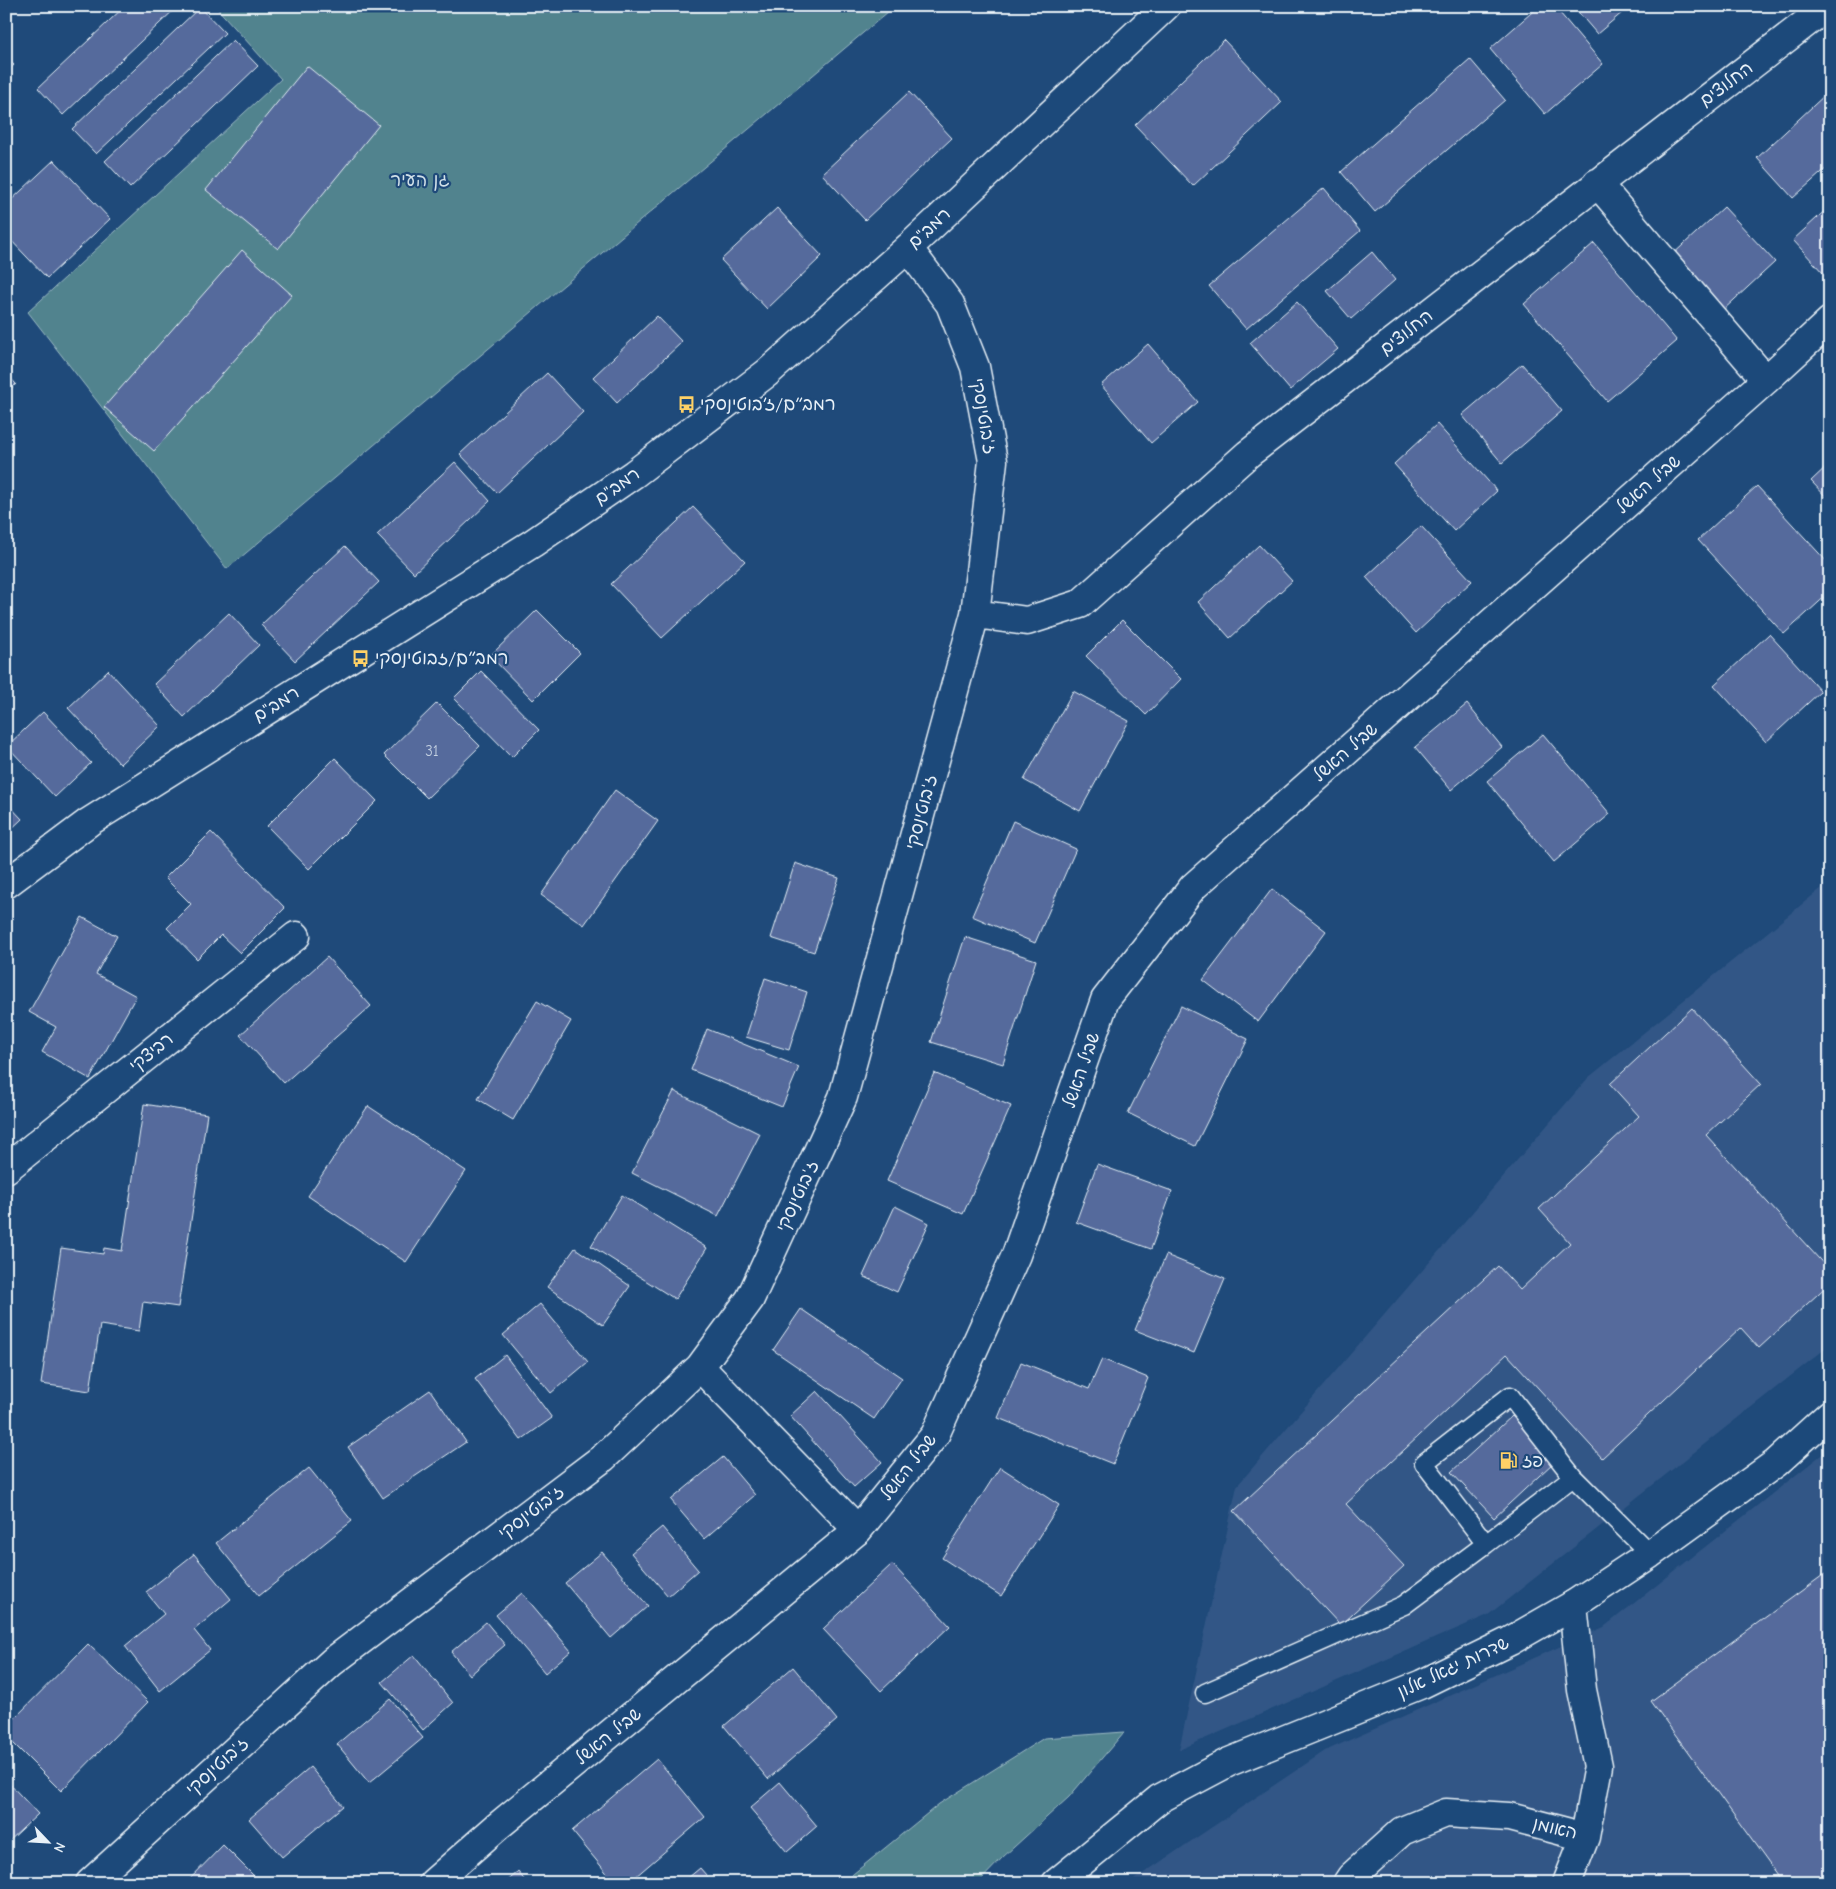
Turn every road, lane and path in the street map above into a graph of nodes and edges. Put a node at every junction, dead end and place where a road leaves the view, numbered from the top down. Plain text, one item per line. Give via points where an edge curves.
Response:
1 (1166, 6) edge
2 (1828, 6) edge
3 (1597, 183) junction
4 (908, 248) junction
5 (1830, 321) edge
6 (1766, 380) junction
7 (975, 614) junction
8 (6, 884) edge
9 (296, 936) dead end
10 (6, 1169) edge
11 (700, 1367) junction
12 (1830, 1414) edge
13 (1573, 1477) junction
14 (858, 1530) junction
15 (1486, 1544) junction
16 (1650, 1554) junction
17 (1573, 1606) junction
18 (1204, 1693) dead end
19 (1585, 1837) junction
20 (90, 1883) edge
21 (432, 1883) edge
22 (1056, 1883) edge
23 (1347, 1883) edge
24 (1567, 1883) edge

1 - 4 street, רמב"ם
2 - 3 street, החלוצים
3 - 6 street
3 - 7 street, החלוצים via 1248,454 1080,604 1027,621
4 - 7 street, ז'בוטינסקי via 950,304 975,366 993,461
4 - 8 street, רמב"ם via 767,373 634,474 533,543 89,822
5 - 6 street, שביל האשל
6 - 14 street, שביל האשל via 1193,887 1105,1000 1016,1255 935,1435
7 - 11 street, ז'בוטינסקי via 843,1097 750,1299
9 - 10 street, רביצקי
11 - 14 street
11 - 20 street, ז'בוטינסקי via 604,1457 332,1662
12 - 16 street, שדרות יגאל אלון via 1776,1463
13 - 15 lane
13 - 15 lane via 1510,1396 1424,1464
13 - 16 lane
14 - 21 street, שביל האשל
15 - 18 lane via 1404,1605
16 - 17 street, שדרות יגאל אלון
17 - 19 street, האומן via 1582,1690 1598,1766
17 - 22 street, שדרות יגאל אלון via 1422,1684 1229,1762 1159,1799
19 - 23 street, האומן via 1509,1817 1446,1813 1402,1831
19 - 24 street

